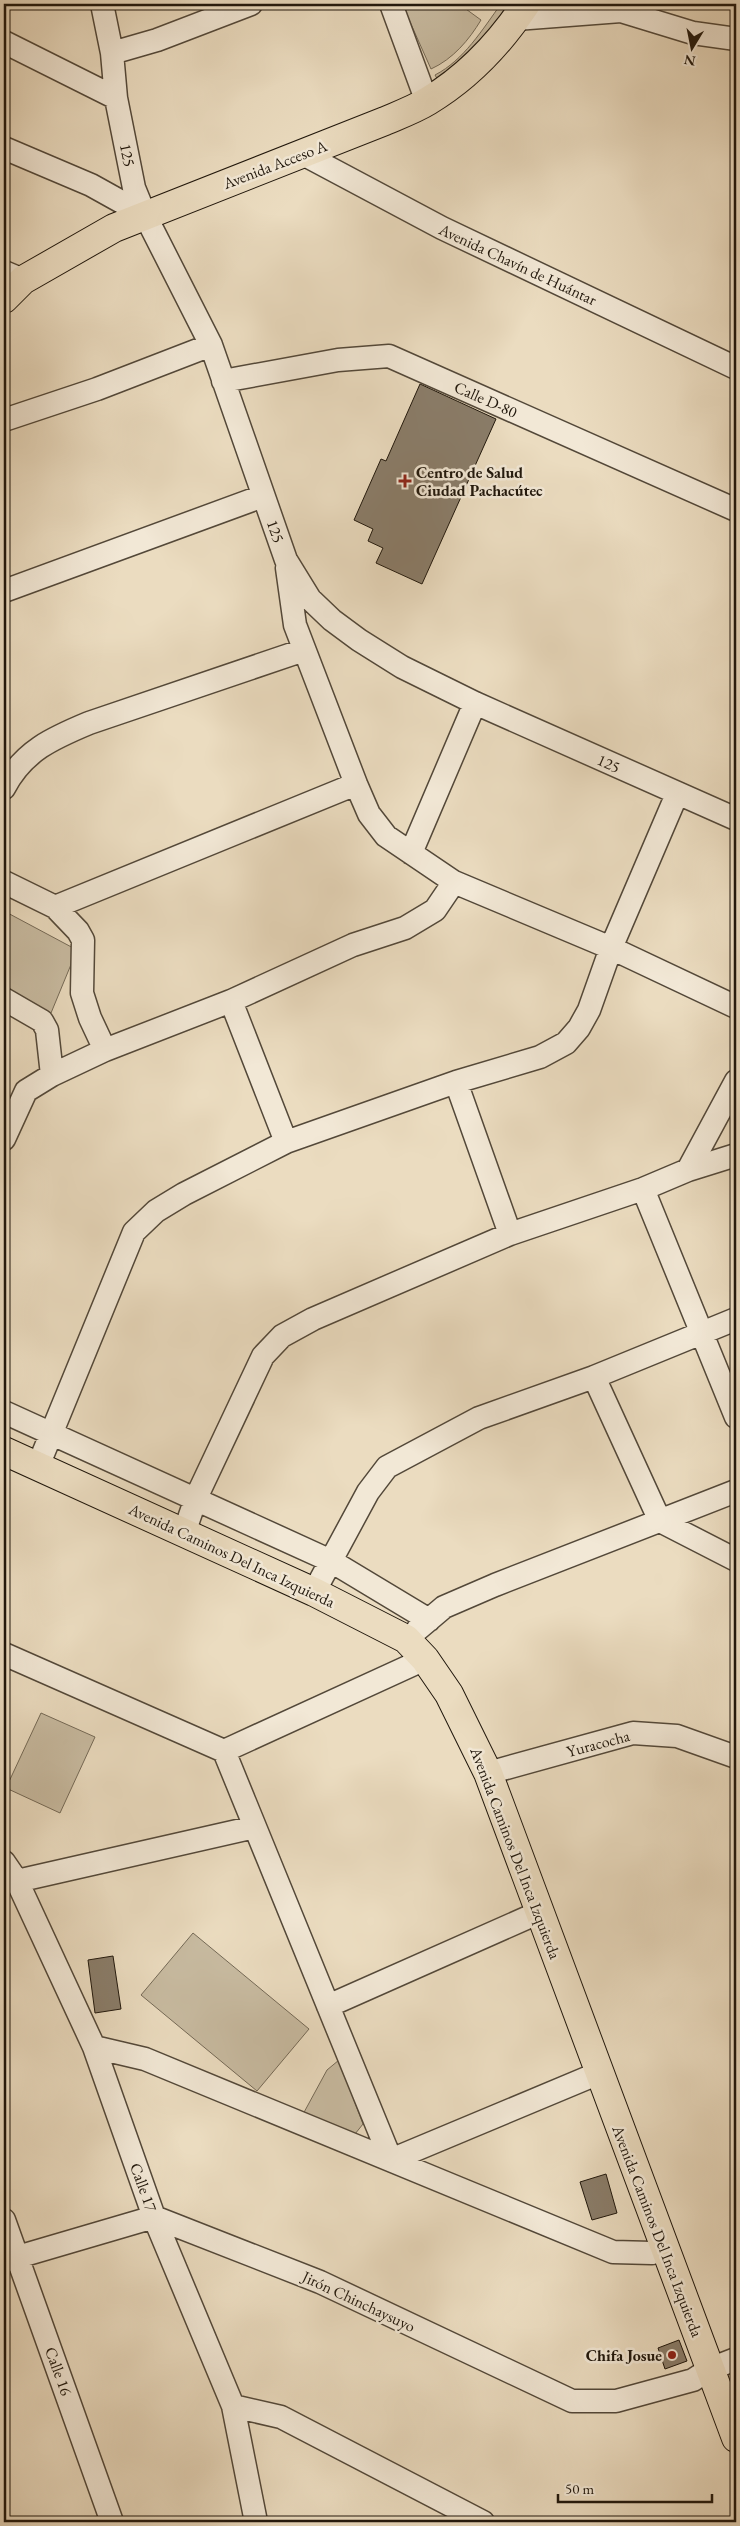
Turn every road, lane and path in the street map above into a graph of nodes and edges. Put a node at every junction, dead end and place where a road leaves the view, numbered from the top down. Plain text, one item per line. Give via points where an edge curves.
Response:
1 (102, 4) edge
2 (252, 4) edge
3 (391, 4) edge
4 (521, 11) edge
5 (736, 39) edge
6 (4, 42) edge
7 (112, 53) junction
8 (116, 98) junction
9 (427, 102) junction
10 (4, 148) edge
11 (302, 154) junction
12 (144, 215) junction
13 (13, 276) edge
14 (4, 299) edge
15 (211, 345) junction
16 (736, 368) edge
17 (223, 381) junction
18 (4, 420) edge
19 (263, 496) junction
20 (736, 510) edge
21 (286, 560) junction
22 (4, 591) edge
23 (304, 650) junction
24 (475, 703) junction
25 (356, 784) junction
26 (4, 788) edge
27 (677, 794) junction
28 (736, 819) edge
29 (411, 853) junction
30 (4, 882) edge
31 (454, 882) junction
32 (55, 907) junction
33 (611, 948) junction
34 (4, 999) edge
35 (231, 1002) junction
36 (736, 1007) edge
37 (106, 1050) junction
38 (52, 1075) junction
39 (736, 1081) edge
40 (456, 1082) junction
41 (4, 1138) edge
42 (286, 1142) junction
43 (736, 1155) edge
44 (688, 1170) junction
45 (643, 1189) junction
46 (510, 1234) junction
47 (736, 1319) edge
48 (701, 1333) junction
49 (594, 1377) junction
50 (4, 1412) edge
51 (736, 1417) edge
52 (51, 1432) junction
53 (4, 1451) edge
54 (38, 1466) junction
55 (736, 1491) edge
56 (196, 1498) junction
57 (660, 1521) junction
58 (184, 1533) junction
59 (736, 1560) edge
60 (331, 1561) junction
61 (314, 1592) junction
62 (429, 1620) junction
63 (406, 1639) junction
64 (4, 1654) edge
65 (424, 1659) junction
66 (224, 1750) junction
67 (736, 1757) edge
68 (488, 1773) junction
69 (255, 1827) junction
70 (4, 1862) edge
71 (17, 1881) junction
72 (540, 1912) junction
73 (328, 2006) junction
74 (94, 2047) junction
75 (599, 2073) junction
76 (391, 2160) junction
77 (154, 2217) junction
78 (4, 2220) edge
79 (664, 2248) junction
80 (11, 2258) edge
81 (736, 2359) edge
82 (710, 2369) junction
83 (233, 2406) junction
84 (736, 2438) edge
85 (112, 2522) edge
86 (256, 2522) edge
87 (483, 2522) edge

1 - 7 street, 125
2 - 7 street via 157,40
3 - 9 street
4 - 5 street via 621,11 693,33
4 - 9 main road, Avenida Acceso A via 485,56
6 - 8 street
7 - 8 street, 125
8 - 12 street, 125 via 134,188
9 - 11 main road, Avenida Acceso A
10 - 12 street via 91,185
11 - 12 main road, Avenida Acceso A
11 - 16 street, Avenida Chavín de Huántar via 442,228
12 - 13 main road, Avenida Acceso A
12 - 15 street, 125
13 - 14 main road, Avenida Acceso A
15 - 17 street, 125
15 - 18 street via 97,390
17 - 19 street, 125
17 - 20 street, Calle D-80 via 338,360 389,356
19 - 21 street, 125
19 - 22 street
21 - 23 street via 295,626
21 - 24 street, 125 via 310,599 332,620 402,667
23 - 25 street
23 - 26 street via 60,735 34,749 11,774
24 - 27 street, 125
24 - 29 street
25 - 29 street via 369,814 386,836
25 - 32 street
27 - 28 street, 125
27 - 33 street
29 - 31 street
30 - 32 street
31 - 33 street
31 - 35 street via 435,910 405,928 353,945
32 - 37 street via 83,940 82,993
33 - 36 street
33 - 40 street via 589,1010 566,1043 540,1057
34 - 38 street via 42,1021 47,1030
35 - 37 street
35 - 42 street
37 - 38 street
38 - 41 street via 26,1091
39 - 44 street
40 - 42 street
40 - 46 street
42 - 52 street via 184,1194 156,1211 134,1232
43 - 44 street
44 - 45 street
45 - 46 street
45 - 48 street
46 - 56 street via 313,1319 282,1336 263,1356
47 - 48 street
48 - 49 street
48 - 51 street
49 - 57 street
49 - 60 street via 479,1418 387,1467 368,1492
50 - 52 street
52 - 54 street
52 - 56 street
53 - 54 main road, Avenida Caminos Del Inca Izquierda
54 - 58 main road, Avenida Caminos Del Inca Izquierda
55 - 57 street
56 - 58 street
56 - 60 street
57 - 59 street
57 - 62 street via 495,1585 444,1607
58 - 61 main road, Avenida Caminos Del Inca Izquierda
60 - 61 street
60 - 62 street
61 - 63 main road, Avenida Caminos Del Inca Izquierda
62 - 63 street
63 - 65 main road, Avenida Caminos Del Inca Izquierda
64 - 66 street
65 - 66 street
65 - 68 main road, Avenida Caminos Del Inca Izquierda via 449,1694
66 - 69 street
67 - 68 street, Yuracocha via 677,1736 633,1733
68 - 72 main road, Avenida Caminos Del Inca Izquierda
69 - 71 street
69 - 73 street
70 - 71 street, Calle 17
71 - 74 street, Calle 17
72 - 73 street
72 - 75 main road, Avenida Caminos Del Inca Izquierda
73 - 76 street
74 - 76 street via 145,2059
74 - 77 street, Calle 17
75 - 76 street
75 - 79 main road, Avenida Caminos Del Inca Izquierda
76 - 79 street via 613,2252 652,2253
77 - 80 street
77 - 82 street, Jirón Chinchaysuyo via 320,2282 572,2401 616,2401 693,2380
77 - 83 street, Calle 17
78 - 80 street, Calle 16
79 - 82 main road, Avenida Caminos Del Inca Izquierda
80 - 85 street, Calle 16
81 - 82 street, Jirón Chinchaysuyo
82 - 84 main road, Avenida Caminos Del Inca Izquierda
83 - 86 street, Calle 17
83 - 87 street via 282,2417

